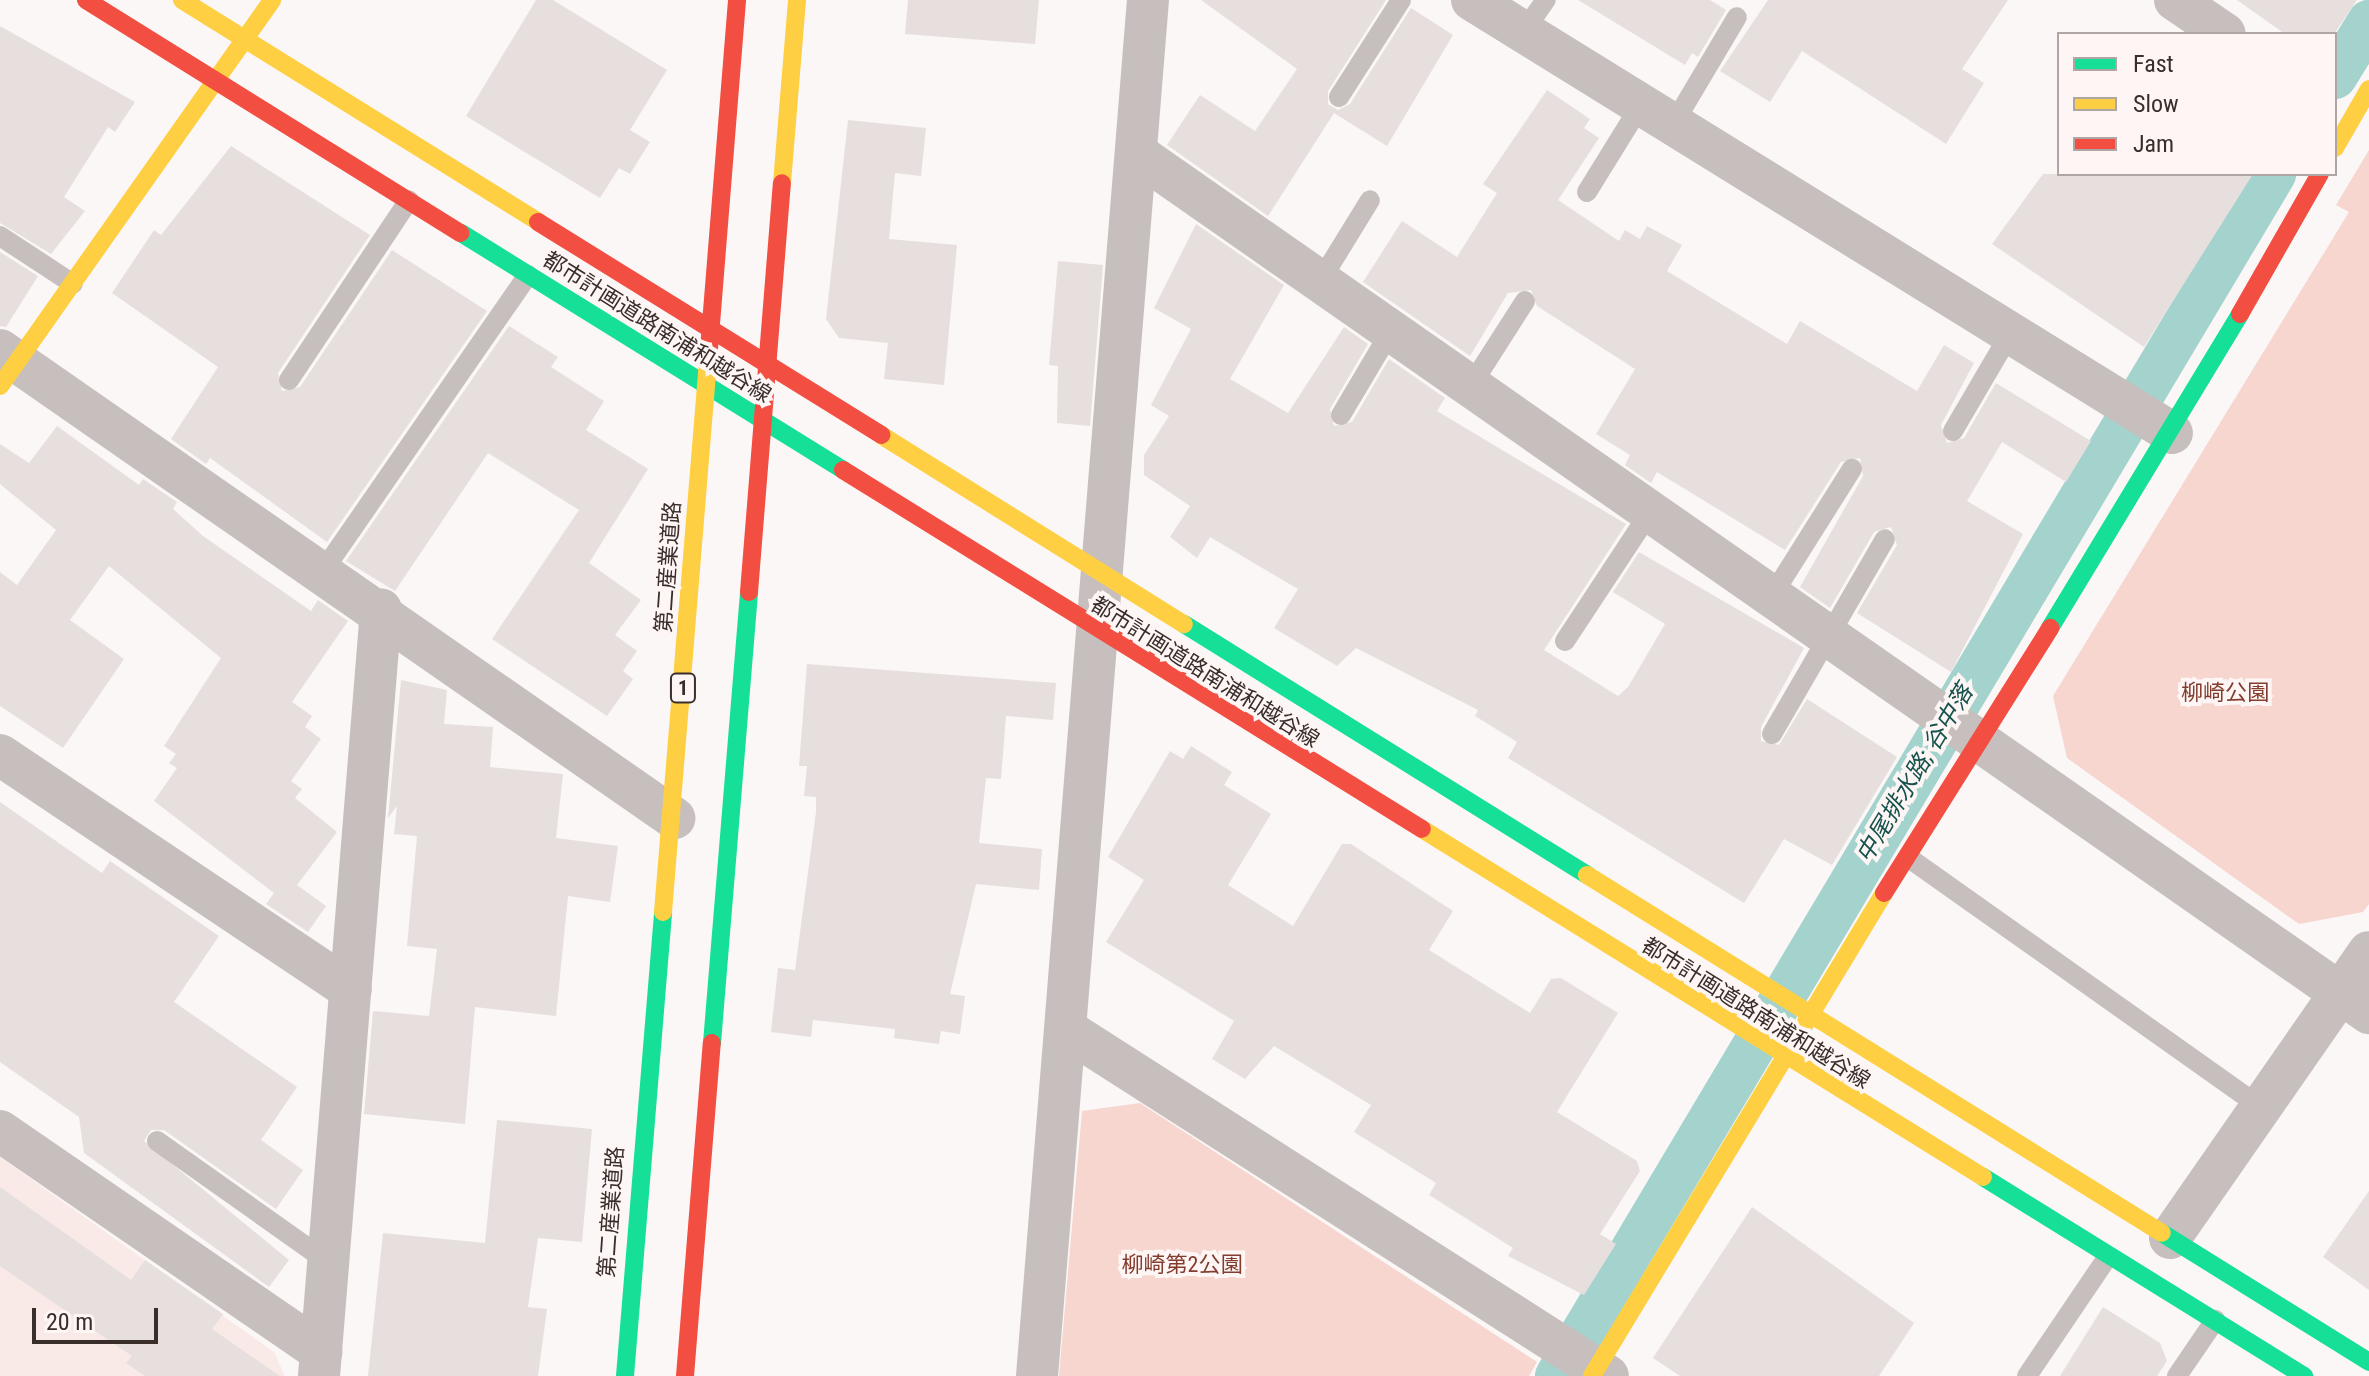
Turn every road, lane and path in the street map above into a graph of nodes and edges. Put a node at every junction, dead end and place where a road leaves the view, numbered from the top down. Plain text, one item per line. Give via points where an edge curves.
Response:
1 (86, 0) edge
2 (182, 0) edge
3 (272, 0) edge
4 (737, 0) edge
5 (797, 0) edge
6 (1148, 0) edge
7 (1401, 0) edge
8 (1472, 0) edge
9 (2175, 0) edge
10 (1535, 16) edge
11 (1737, 17) dead end
12 (2222, 32) edge
13 (245, 39) junction
14 (215, 79) junction
15 (1339, 97) dead end
16 (1658, 113) junction
17 (1139, 155) junction
18 (2319, 176) edge
19 (1587, 192) dead end
20 (409, 200) junction
21 (1370, 200) dead end
22 (0, 236) edge
23 (528, 275) junction
24 (1319, 283) junction
25 (73, 284) junction
26 (1525, 301) dead end
27 (710, 325) junction
28 (2011, 332) junction
29 (1389, 334) junction
30 (766, 360) junction
31 (6, 366) edge
32 (289, 380) dead end
33 (705, 387) junction
34 (1470, 387) junction
35 (1341, 415) dead end
36 (761, 421) junction
37 (1953, 431) dead end
38 (2172, 433) junction
39 (1852, 469) dead end
40 (1650, 512) junction
41 (1885, 539) dead end
42 (323, 571) junction
43 (1105, 575) junction
44 (1770, 599) junction
45 (381, 610) junction
46 (1100, 636) junction
47 (1828, 638) junction
48 (1565, 641) dead end
49 (1959, 727) junction
50 (1772, 734) dead end
51 (0, 755) edge
52 (674, 818) junction
53 (1909, 858) junction
54 (2369, 952) edge
55 (351, 990) junction
56 (2355, 1003) edge
57 (1801, 1011) junction
58 (1067, 1030) junction
59 (1775, 1053) junction
60 (2261, 1107) junction
61 (0, 1131) edge
62 (157, 1141) dead end
63 (2170, 1238) junction
64 (2107, 1258) junction
65 (328, 1262) junction
66 (2215, 1320) junction
67 (2369, 1362) edge
68 (320, 1364) edge
69 (1593, 1369) edge
70 (625, 1376) edge
71 (685, 1376) edge
72 (1037, 1376) edge
73 (2027, 1376) edge
74 (2177, 1376) edge
75 (2304, 1376) edge

1 - 14 street, 都市計画道路南浦和越谷線
2 - 13 street, 都市計画道路南浦和越谷線
3 - 13 street
4 - 27 street, 第二産業道路 / 1
5 - 30 street
6 - 17 street
7 - 15 lane
8 - 10 street
9 - 12 street
10 - 16 street
11 - 16 lane
13 - 14 street
13 - 27 street, 都市計画道路南浦和越谷線
14 - 20 street, 都市計画道路南浦和越谷線
14 - 25 street
16 - 19 lane
16 - 28 street
17 - 24 street
17 - 43 street
18 - 38 street
20 - 23 street, 都市計画道路南浦和越谷線
20 - 32 lane
21 - 24 lane
22 - 25 lane
23 - 33 street, 都市計画道路南浦和越谷線
23 - 42 lane
24 - 29 street
25 - 31 street
26 - 34 lane
27 - 30 street, 都市計画道路南浦和越谷線
27 - 33 street, 第二産業道路 / 1
28 - 37 lane
28 - 38 street
29 - 34 street
29 - 35 lane
30 - 36 street
30 - 43 street, 都市計画道路南浦和越谷線
31 - 42 street
33 - 36 street, 都市計画道路南浦和越谷線
33 - 52 street, 第二産業道路 / 1
34 - 40 street
36 - 46 street, 都市計画道路南浦和越谷線
36 - 71 street
38 - 49 street
39 - 44 lane
40 - 44 street
40 - 48 lane
41 - 47 lane
42 - 45 street
43 - 46 street
43 - 57 street, 都市計画道路南浦和越谷線
44 - 47 street
45 - 52 street
45 - 55 street
46 - 58 street
46 - 59 street, 都市計画道路南浦和越谷線
47 - 49 street
47 - 50 lane
49 - 53 street
49 - 56 street
51 - 55 street
52 - 70 street, 第二産業道路 / 1 via 643,1094
53 - 57 street
53 - 60 lane
54 - 56 street
55 - 65 street
56 - 60 street
57 - 59 street
57 - 63 street, 都市計画道路南浦和越谷線
58 - 69 street
58 - 72 street
59 - 64 street, 都市計画道路南浦和越谷線
59 - 69 street
60 - 63 street
61 - 68 street
62 - 65 lane
63 - 67 street, 都市計画道路南浦和越谷線
64 - 66 street, 都市計画道路南浦和越谷線
64 - 73 lane
65 - 68 street
66 - 74 lane
66 - 75 street, 都市計画道路南浦和越谷線

